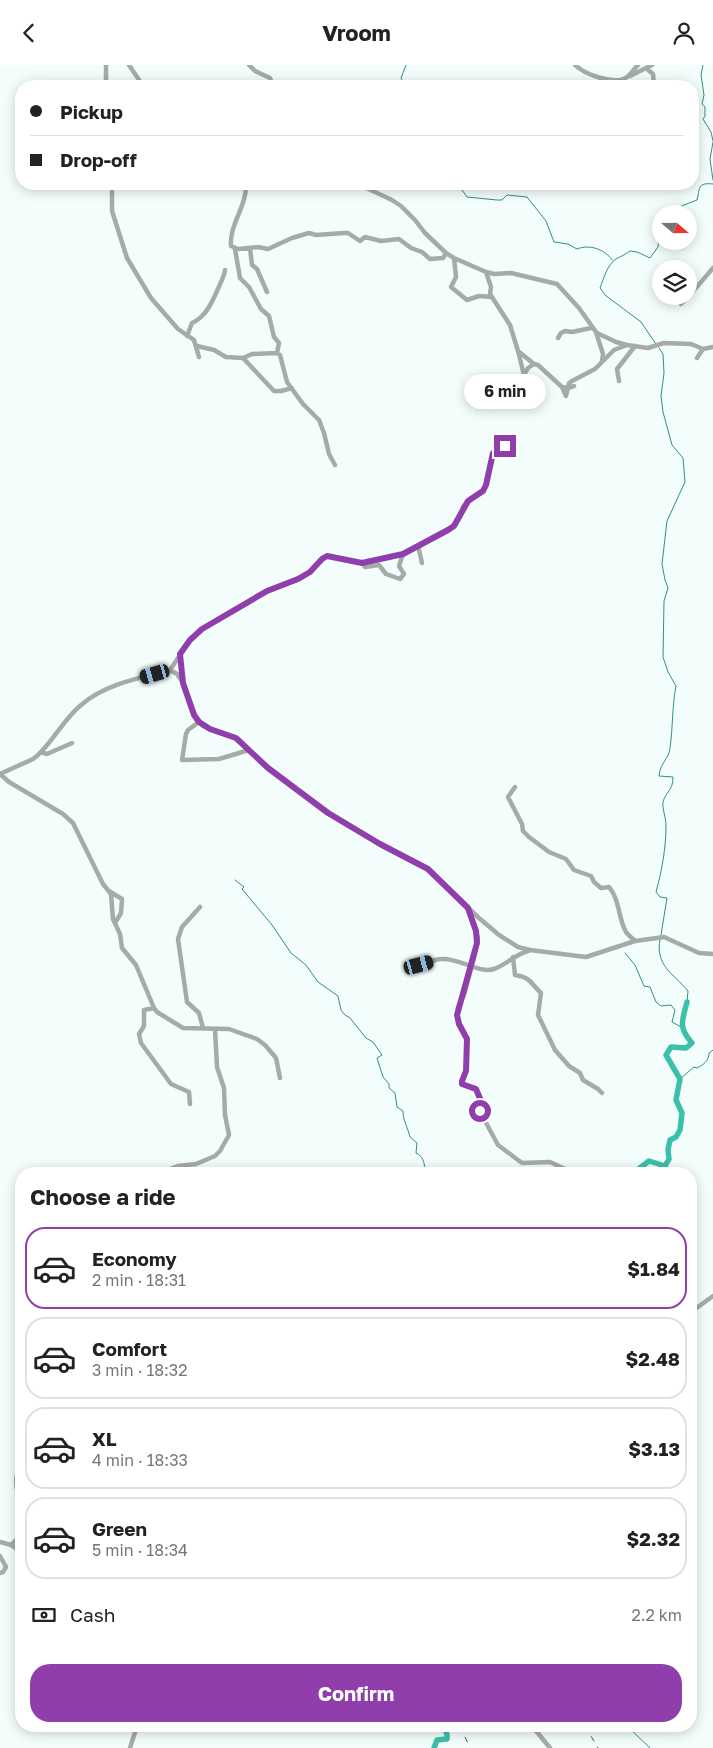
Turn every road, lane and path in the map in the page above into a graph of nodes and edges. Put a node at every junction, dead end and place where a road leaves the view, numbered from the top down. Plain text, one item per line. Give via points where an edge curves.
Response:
1 (106, 65) edge
2 (129, 65) edge
3 (249, 65) edge
4 (575, 65) edge
5 (638, 65) edge
6 (652, 65) edge
7 (647, 69) junction
8 (627, 77) junction
9 (106, 80) edge
10 (139, 80) edge
11 (271, 80) edge
12 (654, 80) edge
13 (112, 190) edge
14 (245, 190) edge
15 (371, 190) edge
16 (250, 248) junction
17 (235, 249) junction
18 (446, 253) junction
19 (454, 258) junction
20 (225, 270) dead end
21 (712, 270) edge
22 (486, 273) junction
23 (697, 288) edge
24 (267, 292) dead end
25 (492, 297) junction
26 (591, 327) junction
27 (596, 332) junction
28 (187, 337) junction
29 (558, 338) dead end
30 (627, 345) junction
31 (197, 346) junction
32 (635, 346) junction
33 (713, 347) edge
34 (703, 349) junction
35 (518, 351) junction
36 (277, 353) junction
37 (199, 357) dead end
38 (243, 358) junction
39 (697, 358) dead end
40 (602, 361) junction
41 (534, 364) junction
42 (524, 375) junction
43 (619, 381) dead end
44 (574, 386) dead end
45 (292, 388) junction
46 (565, 388) junction
47 (518, 405) dead end
48 (505, 446) dead end
49 (334, 465) dead end
50 (418, 546) junction
51 (403, 554) junction
52 (363, 563) junction
53 (422, 563) dead end
54 (180, 654) junction
55 (170, 670) junction
56 (183, 683) junction
57 (199, 722) junction
58 (72, 743) dead end
59 (249, 750) junction
60 (41, 752) junction
61 (0, 774) edge
62 (515, 787) dead end
63 (109, 891) junction
64 (200, 907) dead end
65 (468, 908) junction
66 (114, 923) junction
67 (635, 941) junction
68 (530, 950) junction
69 (713, 954) edge
70 (513, 957) junction
71 (419, 965) dead end
72 (472, 966) junction
73 (154, 1008) junction
74 (203, 1028) junction
75 (215, 1029) junction
76 (280, 1077) dead end
77 (602, 1093) dead end
78 (190, 1104) dead end
79 (175, 1167) edge
80 (561, 1167) edge
81 (713, 1297) edge
82 (697, 1308) edge
83 (15, 1541) edge
84 (0, 1542) edge
85 (11, 1545) junction
86 (15, 1548) edge
87 (0, 1556) edge
88 (0, 1573) edge
89 (135, 1732) edge
90 (537, 1732) edge
91 (130, 1748) edge
92 (550, 1748) edge

1 - 9 street
2 - 10 street
3 - 11 street
4 - 8 street via 604,79
5 - 8 street
6 - 7 street
7 - 8 street
7 - 12 street via 653,74
13 - 28 street via 112,211 127,258 151,298
14 - 17 street via 231,234 231,247
15 - 18 street via 401,207
16 - 17 street
16 - 18 street via 268,249 309,233 348,233 360,241 365,237 381,241 399,239 430,259 443,257
16 - 24 street via 252,265
17 - 36 street via 240,278 271,321 274,337 279,343
18 - 19 street
19 - 22 street
19 - 25 street via 456,275 451,287 466,300 478,296
20 - 28 street via 208,310 192,323
21 - 23 street
22 - 25 street
22 - 26 street via 511,273 557,284
25 - 35 street via 510,325
26 - 27 street
26 - 29 street via 565,331
27 - 30 street
27 - 40 street
28 - 31 street
30 - 32 street
30 - 40 street via 614,350
31 - 37 street
31 - 38 street via 226,357
32 - 34 street via 691,344
32 - 43 street via 617,369
33 - 34 street
34 - 39 street
35 - 41 street
35 - 42 street
36 - 38 street via 252,354
36 - 45 street
38 - 45 street via 274,391
40 - 46 street
41 - 42 street
41 - 46 street
42 - 47 street via 519,385
44 - 46 street
45 - 49 street via 319,420
48 - 50 street via 493,453 483,491 463,507 454,526
50 - 51 street
50 - 53 street
51 - 52 street
51 - 52 street via 400,566 404,574 400,579 386,574 379,565 365,567
52 - 54 street via 327,556 310,572 267,591 202,629
54 - 55 street
54 - 56 street
55 - 56 street
55 - 60 street via 94,695 74,712
56 - 57 street
57 - 59 street via 236,738
57 - 59 street via 186,734 182,760 219,759
58 - 60 street via 47,754
59 - 65 street via 328,813 428,869
60 - 61 street
61 - 63 street via 73,823
62 - 67 street via 508,797 523,831 539,846 566,859 574,870 591,875 601,887 609,887 616,897 626,932
63 - 66 street
63 - 66 street via 122,899 121,913
64 - 74 street via 182,927 178,939 187,1002 199,1013
65 - 68 street via 499,935 518,947
65 - 72 street via 478,938
66 - 73 street via 123,949 136,965
67 - 68 street via 586,957
67 - 69 street via 660,938 699,953
68 - 70 street
70 - 72 street via 494,969
70 - 77 street via 515,975 526,977 541,993 538,1015 554,1050 580,1073 583,1080
71 - 72 street via 441,959
72 - 80 street via 457,1015 467,1039 463,1085 477,1090 481,1101 477,1106 498,1145 522,1163 550,1162
73 - 74 street via 180,1027
73 - 78 street via 144,1010 144,1026 138,1034 141,1043 171,1084 189,1091
74 - 75 street
75 - 76 street via 239,1031 265,1045 276,1058
75 - 79 street via 217,1069 224,1088 229,1135 215,1156 196,1164
81 - 82 street
83 - 85 street
84 - 85 street
85 - 86 street
87 - 88 street via 6,1567
89 - 91 street
90 - 92 street

